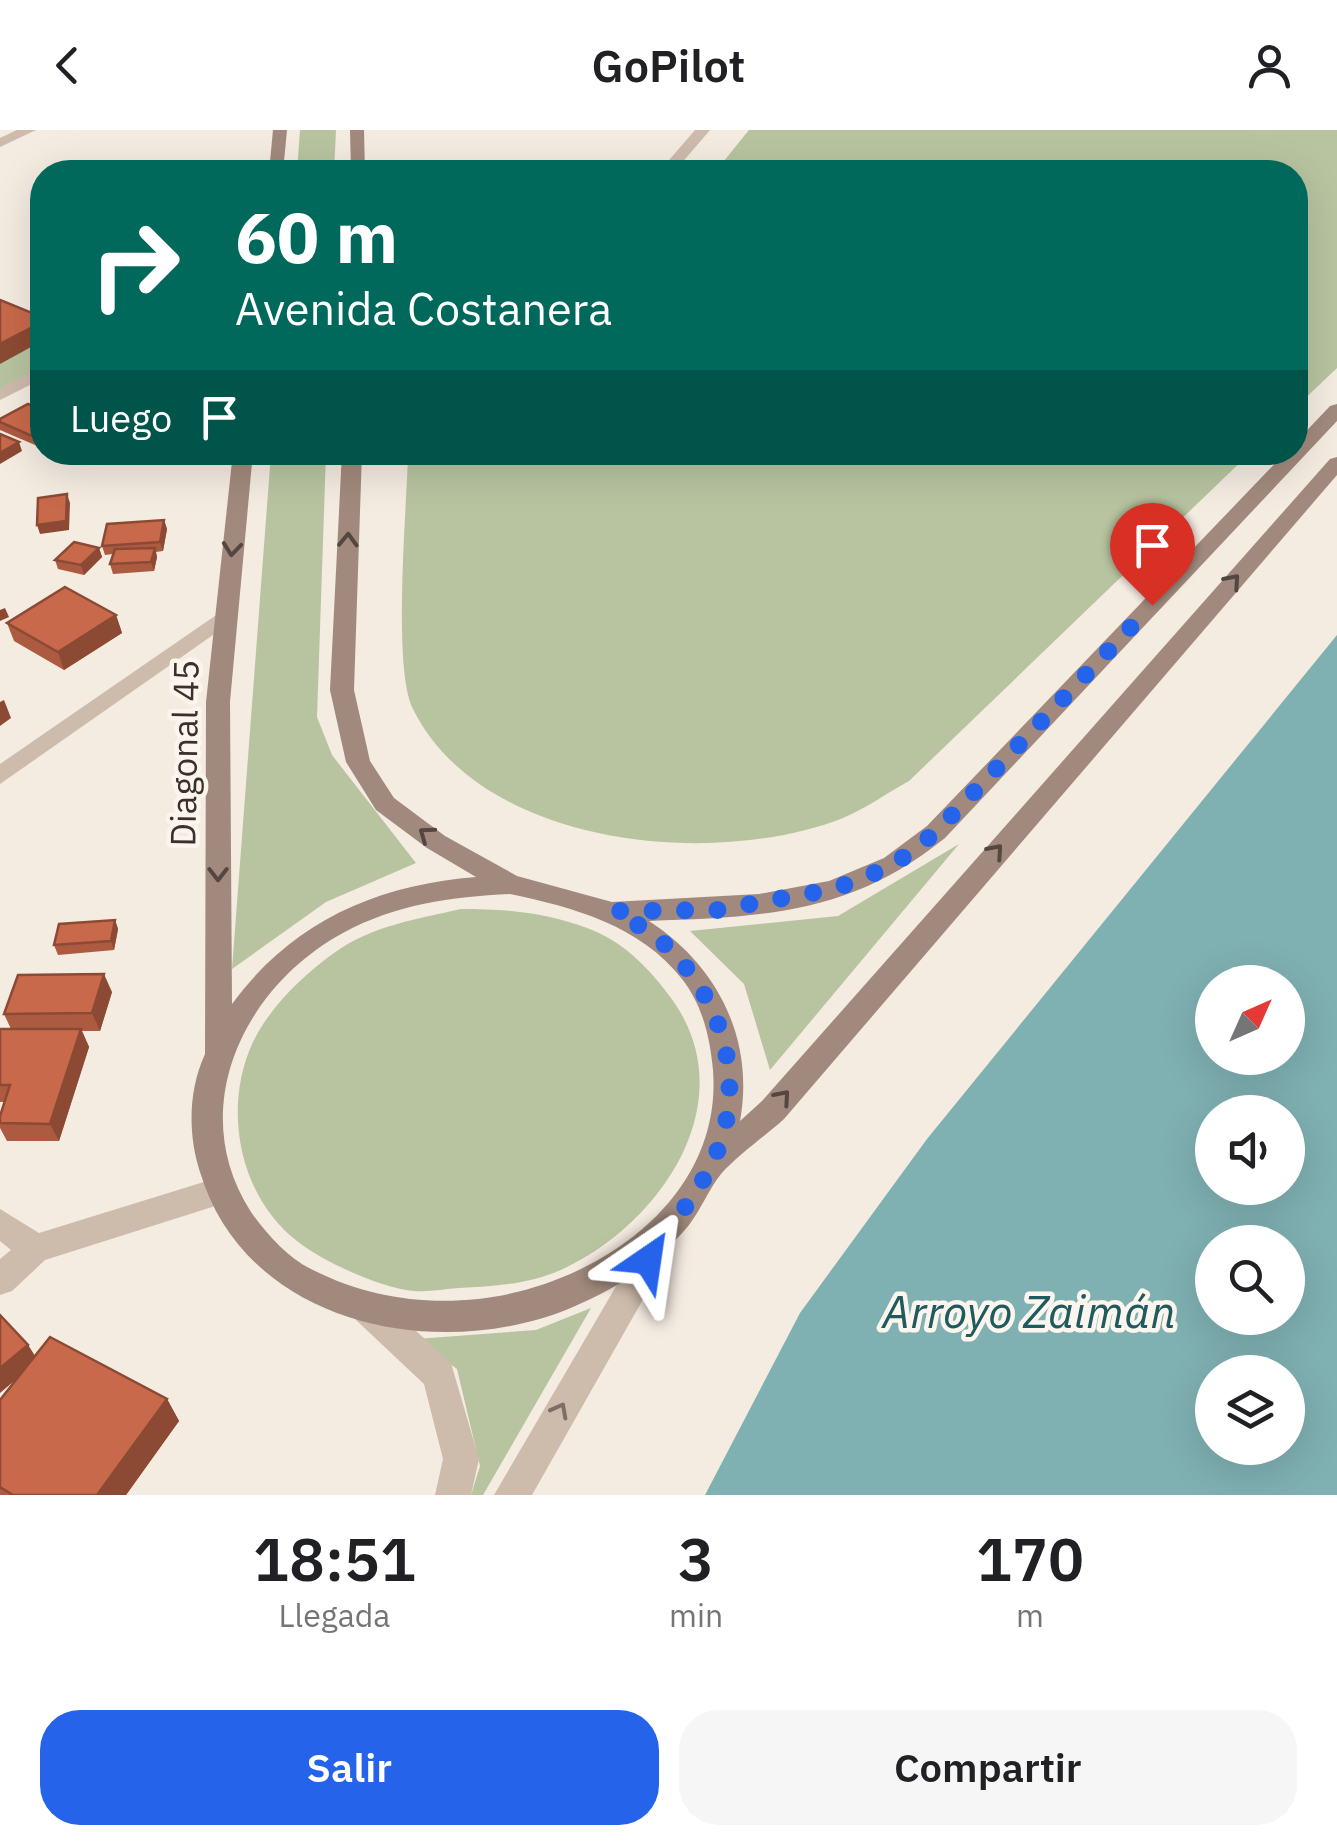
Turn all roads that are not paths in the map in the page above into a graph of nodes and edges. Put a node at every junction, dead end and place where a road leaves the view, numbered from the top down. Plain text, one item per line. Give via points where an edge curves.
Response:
1 (29, 130) edge
2 (280, 130) edge
3 (357, 130) edge
4 (703, 130) edge
5 (0, 143) edge
6 (277, 160) edge
7 (358, 160) edge
8 (676, 160) edge
9 (30, 379) edge
10 (0, 395) edge
11 (1337, 410) edge
12 (1308, 441) edge
13 (1337, 463) edge
14 (242, 465) edge
15 (351, 465) edge
16 (1285, 465) edge
17 (225, 616) junction
18 (0, 776) edge
19 (510, 884) junction
20 (615, 911) junction
21 (218, 1055) junction
22 (712, 1164) junction
23 (220, 1191) junction
24 (0, 1223) edge
25 (666, 1230) junction
26 (35, 1249) junction
27 (0, 1280) edge
28 (368, 1309) junction
29 (453, 1495) edge
30 (512, 1495) edge

1 - 5 street
2 - 6 main road
3 - 7 main road
4 - 8 street
9 - 10 street
11 - 12 main road
22 -> 13 main road via 773,1110
14 -> 17 main road, Diagonal 45
19 -> 15 main road via 385,804 358,762 342,690
16 - 20 main road via 936,832 892,866 834,889 717,910
17 - 18 street
17 -> 21 main road, Diagonal 45 via 218,702
19 - 20 main road
19 - 21 main road via 438,888 366,908 304,944 252,994
20 - 22 main road via 658,938 692,972 717,1014 729,1062 728,1112
21 - 23 main road via 207,1100 208,1146
22 - 25 main road
23 - 26 street
23 - 28 main road via 253,1242 302,1283
24 - 26 street
25 - 28 main road via 582,1290 530,1308 439,1319
30 -> 25 street
26 - 27 street
28 - 29 street via 438,1375 461,1459

